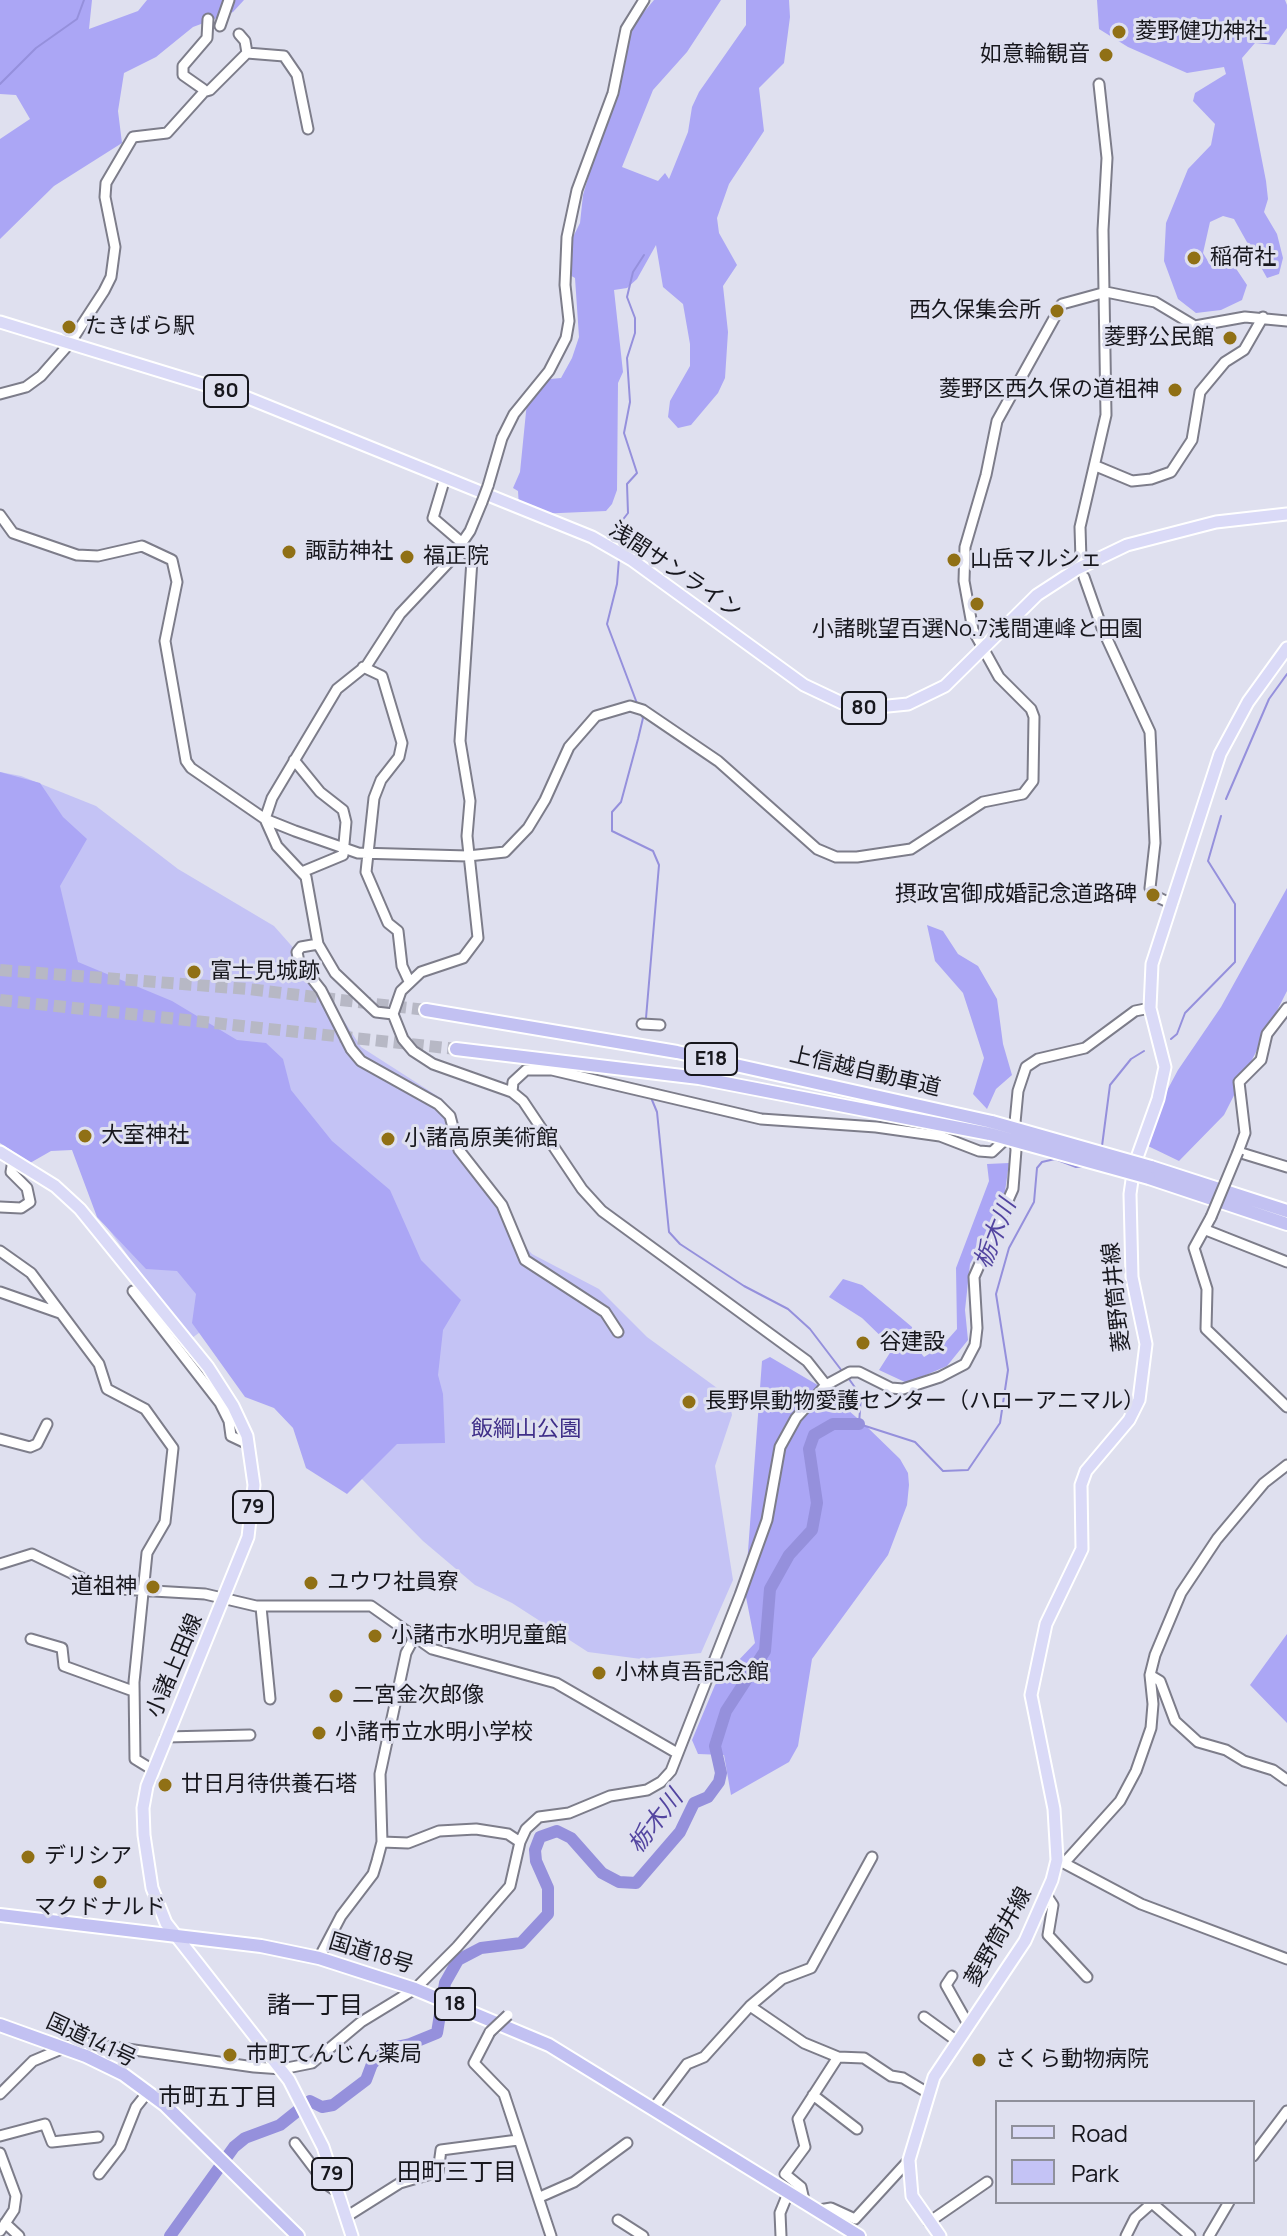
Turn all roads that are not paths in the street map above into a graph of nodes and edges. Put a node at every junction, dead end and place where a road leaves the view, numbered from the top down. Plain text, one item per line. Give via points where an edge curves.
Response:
1 (229, 0) edge
2 (644, 0) edge
3 (208, 19) dead end
4 (220, 26) dead end
5 (239, 34) dead end
6 (247, 53) junction
7 (1099, 84) dead end
8 (203, 92) junction
9 (308, 129) dead end
10 (1106, 292) junction
11 (1263, 317) junction
12 (1287, 321) edge
13 (0, 322) edge
14 (70, 343) junction
15 (0, 394) edge
16 (1096, 466) junction
17 (445, 478) junction
18 (1287, 514) edge
19 (0, 515) edge
20 (461, 542) junction
21 (1081, 560) dead end
22 (1084, 577) dead end
23 (1287, 648) edge
24 (984, 651) junction
25 (363, 667) junction
26 (294, 760) junction
27 (265, 819) junction
28 (344, 847) junction
29 (369, 853) junction
30 (468, 856) junction
31 (302, 872) junction
32 (1172, 904) junction
33 (318, 944) junction
34 (409, 981) junction
35 (1150, 1008) junction
36 (1287, 1008) edge
37 (426, 1010) tunnel mouth
38 (393, 1014) junction
39 (642, 1024) dead end
40 (660, 1025) dead end
41 (456, 1049) tunnel mouth
42 (512, 1092) junction
43 (991, 1128) junction
44 (1014, 1133) junction
45 (0, 1152) edge
46 (1238, 1152) junction
47 (13, 1160) junction
48 (1287, 1167) edge
49 (1150, 1172) junction
50 (0, 1207) edge
51 (1287, 1211) edge
52 (1287, 1224) edge
53 (1206, 1230) junction
54 (0, 1251) edge
55 (1287, 1262) edge
56 (133, 1291) dead end
57 (0, 1292) edge
58 (60, 1313) junction
59 (618, 1332) dead end
60 (826, 1385) junction
61 (1287, 1407) edge
62 (47, 1424) dead end
63 (0, 1439) edge
64 (248, 1444) junction
65 (1287, 1465) edge
66 (0, 1564) edge
67 (145, 1591) junction
68 (225, 1598) junction
69 (261, 1607) junction
70 (414, 1638) junction
71 (31, 1639) dead end
72 (1150, 1675) junction
73 (133, 1691) junction
74 (270, 1699) dead end
75 (250, 1735) dead end
76 (166, 1737) junction
77 (677, 1753) junction
78 (153, 1770) junction
79 (1287, 1780) edge
80 (382, 1842) junction
81 (520, 1842) junction
82 (872, 1857) dead end
83 (1061, 1861) junction
84 (1047, 1896) junction
85 (0, 1915) edge
86 (173, 1934) junction
87 (319, 1958) junction
88 (1287, 1959) edge
89 (952, 1976) dead end
90 (1087, 1977) dead end
91 (415, 1989) junction
92 (750, 2006) junction
93 (508, 2015) dead end
94 (924, 2017) dead end
95 (968, 2024) junction
96 (0, 2025) edge
97 (957, 2041) junction
98 (65, 2048) junction
99 (838, 2057) junction
100 (282, 2069) junction
101 (148, 2092) junction
102 (928, 2093) junction
103 (0, 2094) edge
104 (813, 2095) junction
105 (653, 2109) junction
106 (1287, 2111) edge
107 (857, 2129) dead end
108 (0, 2136) edge
109 (98, 2137) dead end
110 (518, 2140) junction
111 (295, 2143) dead end
112 (627, 2143) dead end
113 (0, 2153) edge
114 (1255, 2153) edge
115 (909, 2160) junction
116 (99, 2174) dead end
117 (987, 2182) dead end
118 (789, 2191) junction
119 (338, 2192) junction
120 (540, 2197) junction
121 (804, 2200) junction
122 (1151, 2204) edge
123 (1153, 2204) edge
124 (1228, 2204) edge
125 (819, 2210) junction
126 (346, 2217) junction
127 (618, 2220) dead end
128 (929, 2222) junction
129 (3, 2227) edge
130 (850, 2234) edge
131 (19, 2236) edge
132 (298, 2236) edge
133 (352, 2236) edge
134 (551, 2236) edge
135 (643, 2236) edge
136 (781, 2236) edge
137 (940, 2236) edge
138 (1126, 2236) edge
139 (1190, 2236) edge
140 (1209, 2236) edge

1 - 4 street
2 - 20 street, bridge via 626,29 613,93 577,190 567,237 566,338 549,371 514,414 470,531
3 - 8 street via 207,38 183,66 183,75
5 - 6 street
6 - 8 street
6 - 9 street via 284,56 297,75
7 - 10 street via 1106,134
8 - 14 street via 167,133 133,137 106,183 115,247 111,277
10 - 11 street via 1155,302 1195,326
10 - 16 street via 1106,415
10 - 24 street via 1062,304 991,438 965,547 964,581 973,630
11 - 12 street
11 - 16 street via 1244,350 1225,362 1200,392 1192,440 1171,472 1132,481
13 - 14 main road, 浅間サンライン / 80
14 - 15 street via 26,387
14 - 17 main road, 浅間サンライン / 80 via 248,398
16 - 21 street via 1080,527
17 - 20 street via 433,518
17 - 24 main road, 浅間サンライン / 80 via 592,537 632,560 778,667 842,703 868,708 908,704 945,686
18 - 24 main road, 浅間サンライン / 80 via 1216,522 1127,545 1037,595
19 - 27 street via 13,533 77,555 142,546 172,560 177,582 165,641 186,761
20 - 25 street
20 - 30 street via 472,560 460,741 470,801
22 - 32 street via 1150,732 1155,843 1150,888
23 - 32 main road, 菱野筒井線 via 1248,702 1220,754
24 - 30 street via 999,677 1031,709 1033,781 1023,794 967,811 917,848 857,857 824,852 718,761 630,706 596,716 569,747 545,800 516,842 505,852
25 - 26 street via 337,689
25 - 29 street via 382,676 402,743 374,798
26 - 27 street
26 - 28 street via 343,810
27 - 28 street
27 - 31 street via 277,846
28 - 29 street
28 - 31 street via 343,855 333,861
29 - 30 street
29 - 34 street via 366,872 388,923 398,931
30 - 34 street via 478,938 451,965 421,972
31 - 33 street
32 - 35 main road, 菱野筒井線 via 1152,964
33 - 38 street via 335,973 360,999 376,1012
33 - 59 street via 301,947 299,962 321,990 351,1049 361,1061 450,1116 459,1150 502,1205 525,1260 605,1312
34 - 38 street
35 - 44 street via 1135,1011 1085,1048 1030,1062 1021,1077
35 - 83 main road, 菱野筒井線 via 1165,1067 1130,1194 1132,1277 1146,1344 1139,1400 1086,1471 1081,1489 1082,1549 1046,1624 1031,1695 1035,1731 1052,1787
36 - 46 street via 1267,1034 1261,1060 1239,1082 1245,1133
37 - 43 highway, 上信越自動車道 / E18 via 689,1054
38 - 42 street via 413,1051 446,1070
39 - 40 street
41 - 43 highway, 上信越自動車道 / E18 via 714,1080
42 - 44 street via 513,1082 526,1070 570,1073 761,1119 940,1136 979,1151 992,1152
42 - 60 street via 602,1211 807,1361
43 - 49 highway, 上信越自動車道 / E18, bridge
44 - 60 street via 1013,1189 974,1277 977,1328 965,1364 903,1389 859,1372 835,1377
45 - 47 main road, 小諸上田線 / 79
46 - 48 street
46 - 53 street, bridge
47 - 50 street via 11,1172 27,1188 30,1202 21,1208
47 - 64 main road, 小諸上田線 / 79 via 80,1209 208,1367 233,1406
49 - 51 highway, 上信越自動車道 / E18
49 - 52 highway, 上信越自動車道 / E18
53 - 55 street
53 - 61 street via 1194,1248 1207,1289 1206,1329
54 - 58 street via 25,1267
56 - 64 street via 220,1403 231,1436
57 - 58 street
58 - 67 street via 99,1364 107,1389 145,1409 173,1448 165,1522 147,1553
60 - 77 street via 796,1418 780,1447 767,1520
62 - 63 street via 30,1447
64 - 68 main road, 小諸上田線 / 79 via 254,1475 252,1519
65 - 72 street via 1264,1483 1207,1551 1181,1593
66 - 67 street via 32,1554 90,1585
67 - 68 street
67 - 73 street
68 - 69 street
68 - 76 main road, 小諸上田線 / 79
69 - 70 street via 366,1605
69 - 74 street
70 - 77 street via 440,1652 556,1683
70 - 80 street via 406,1653 380,1774
71 - 73 street via 62,1648 64,1666
72 - 79 street via 1160,1681 1175,1721 1198,1742
72 - 83 street via 1151,1728 1136,1771 1120,1801
73 - 78 street via 135,1759
75 - 76 street
76 - 78 main road, 小諸上田線 / 79
77 - 81 street via 671,1771 647,1790 539,1817
78 - 86 main road, 小諸上田線 / 79 via 144,1797 144,1835 154,1894
80 - 81 street via 408,1843 439,1831 476,1829 508,1834
80 - 87 street via 373,1874 341,1916
81 - 91 street via 510,1886
82 - 92 street via 814,1964 782,1979
83 - 84 main road, 菱野筒井線
83 - 88 street via 1141,1904
84 - 90 street via 1053,1905 1048,1935
84 - 95 main road, 菱野筒井線 via 1013,1960
85 - 86 highway, 国道18号 / 18
86 - 87 highway, 国道18号 / 18
86 - 100 main road, 小諸上田線 / 79
87 - 91 highway, 国道18号 / 18
89 - 95 street via 946,1985
91 - 100 street via 361,2022 312,2063
91 - 105 highway, 国道18号 / 18 via 549,2045
92 - 99 street via 804,2043
92 - 105 street via 704,2057 687,2064
93 - 110 street, bridge via 490,2032 474,2063 504,2094
94 - 97 street
95 - 97 main road, 菱野筒井線
96 - 98 highway, 国道141号
97 - 102 main road, 菱野筒井線
98 - 100 street via 87,2042
98 - 101 highway, 国道141号 via 123,2074
98 - 103 street via 33,2061
99 - 102 street via 864,2058
99 - 104 street
100 - 119 main road, 小諸上田線 / 79 via 308,2114
101 - 116 street via 120,2147
101 - 132 highway, 国道141号
102 - 115 main road, 菱野筒井線
104 - 107 street
104 - 121 street via 798,2119 805,2147 785,2174 801,2187
105 - 118 highway, 国道18号 / 18
106 - 114 street
108 - 109 street via 45,2124 52,2142
110 - 120 street
110 - 126 street via 441,2150 438,2172 400,2183
111 - 119 street
112 - 120 street via 574,2182
113 - 129 street via 16,2196
115 - 125 street via 855,2219 831,2208
115 - 128 main road, 菱野筒井線 via 912,2196
117 - 128 street
118 - 121 highway, 国道18号 / 18
118 - 136 street via 780,2213
119 - 126 main road, 小諸上田線 / 79
120 - 134 street
121 - 125 highway, 国道18号 / 18
122 - 138 street
123 - 139 street
124 - 140 street
125 - 130 highway, 国道18号 / 18
126 - 133 main road, 小諸上田線 / 79
127 - 135 street
128 - 137 main road, 菱野筒井線
129 - 131 street

